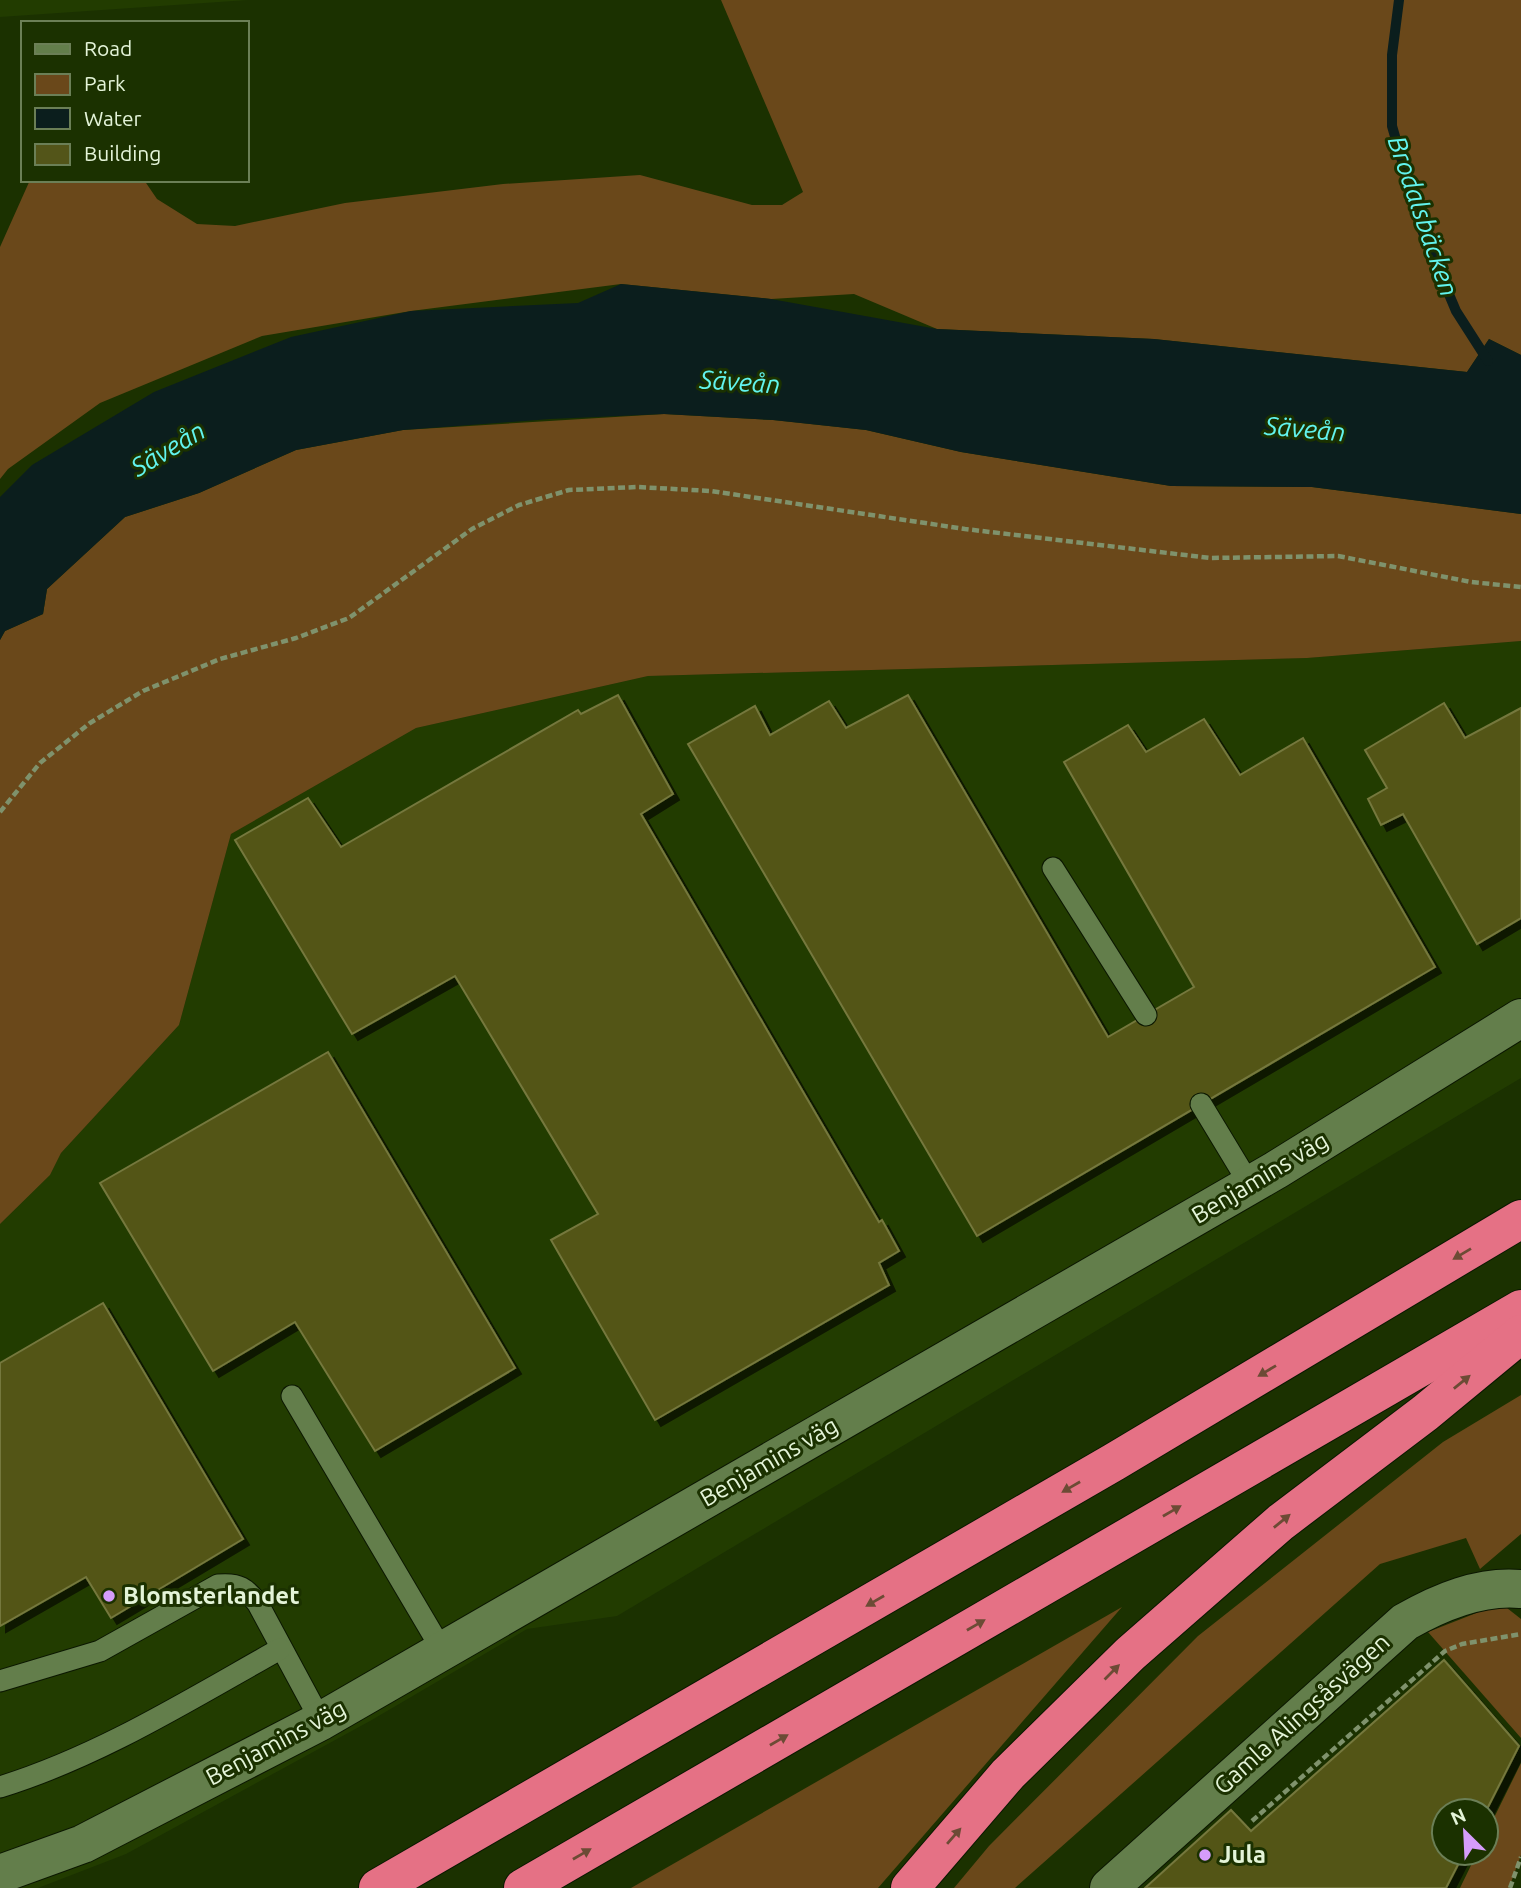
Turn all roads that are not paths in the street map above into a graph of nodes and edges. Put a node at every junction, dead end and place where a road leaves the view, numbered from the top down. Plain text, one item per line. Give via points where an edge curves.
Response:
1 (1053, 868) dead end
2 (1146, 1015) dead end
3 (1521, 1017) edge
4 (1201, 1104) dead end
5 (1250, 1185) junction
6 (1521, 1219) edge
7 (1521, 1309) edge
8 (1521, 1334) edge
9 (292, 1396) dead end
10 (1521, 1589) edge
11 (281, 1649) junction
12 (442, 1650) junction
13 (0, 1681) edge
14 (321, 1721) junction
15 (0, 1787) edge
16 (429, 1859) junction
17 (0, 1874) edge
18 (347, 1888) edge
19 (378, 1888) edge
20 (523, 1888) edge
21 (910, 1888) edge
22 (1109, 1888) edge

1 - 2 lane
3 - 5 street, Benjamins väg
4 - 5 lane
5 - 12 street, Benjamins väg
6 -> 16 highway via 1126,1455
20 -> 7 highway
21 -> 8 highway via 1008,1774 1130,1654 1281,1522
9 - 12 lane
10 - 22 street, Gamla Alingsåsvägen via 1473,1593 1433,1606 1405,1622
11 - 13 lane via 246,1588 218,1585 100,1651
11 - 14 lane
11 - 15 lane via 120,1739 42,1774
12 - 14 street, Benjamins väg
14 - 17 street, Benjamins väg via 83,1844
16 - 18 highway
16 - 19 highway

